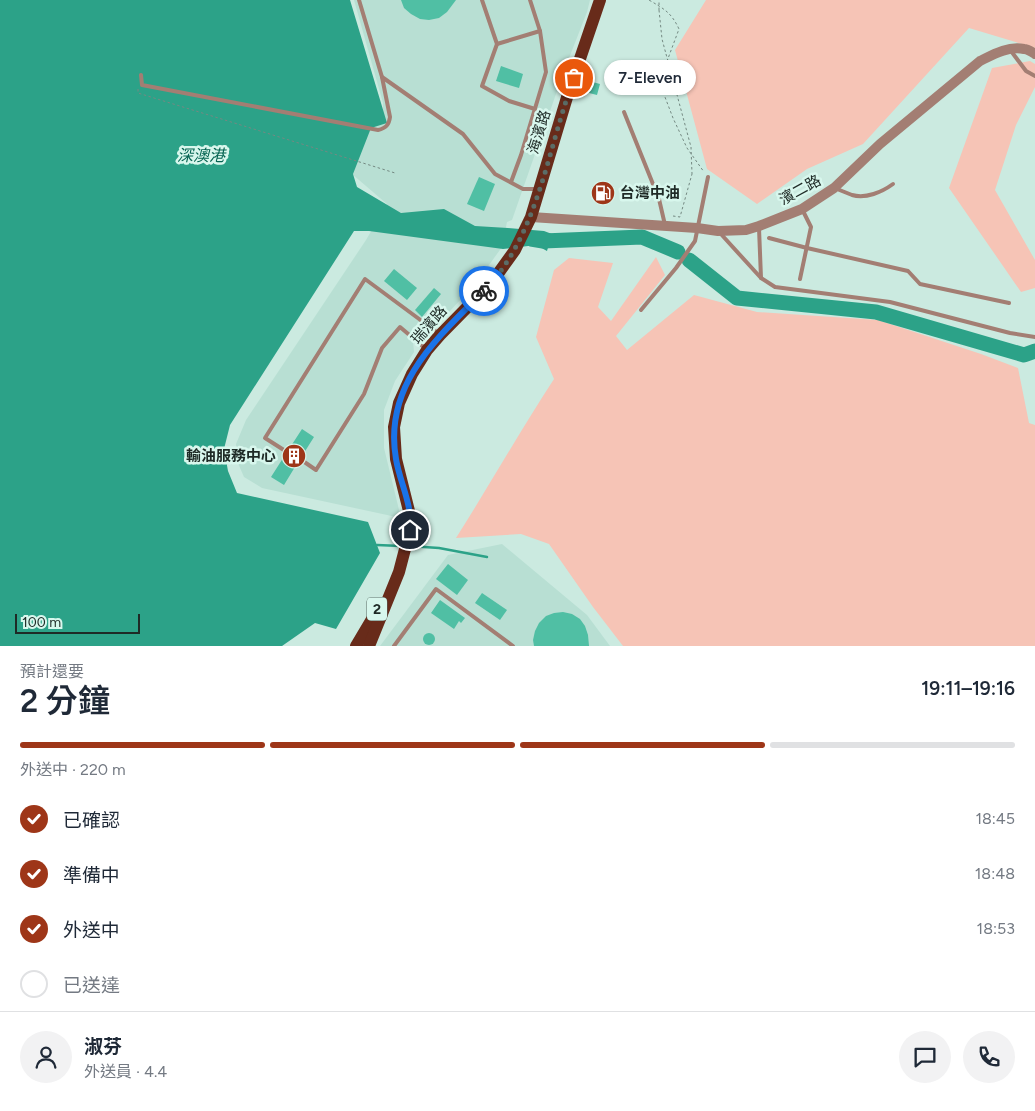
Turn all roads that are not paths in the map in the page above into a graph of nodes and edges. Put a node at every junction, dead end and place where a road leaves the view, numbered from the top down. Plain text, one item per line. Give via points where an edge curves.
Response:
1 (358, 0) edge
2 (482, 0) edge
3 (530, 0) edge
4 (600, 0) edge
5 (540, 31) junction
6 (496, 44) junction
7 (1010, 49) junction
8 (1035, 54) edge
9 (141, 75) dead end
10 (1035, 76) edge
11 (382, 77) junction
12 (535, 109) junction
13 (624, 112) dead end
14 (708, 177) road end
15 (511, 182) junction
16 (894, 184) dead end
17 (834, 188) junction
18 (539, 189) junction
19 (802, 209) junction
20 (528, 223) junction
21 (665, 225) junction
22 (759, 226) junction
23 (697, 228) junction
24 (718, 231) junction
25 (769, 238) dead end
26 (807, 248) junction
27 (761, 278) junction
28 (800, 279) dead end
29 (1009, 303) dead end
30 (641, 310) dead end
31 (440, 335) junction
32 (1035, 337) edge
33 (427, 350) junction
34 (288, 452) dead end
35 (300, 459) dead end
36 (399, 572) junction
37 (356, 646) edge
38 (370, 646) edge
39 (394, 646) edge
40 (513, 646) edge

1 - 11 lane
2 - 6 lane
3 - 5 lane
4 - 18 main road, 海濱路 / 2
5 - 6 lane
5 - 12 lane via 546,72
6 - 12 lane via 482,86 509,101
7 - 8 street via 1025,49
7 - 10 lane via 1026,71
7 - 17 street, 濱二路 via 980,61 880,144
9 - 11 lane via 142,85 378,130 389,123 390,117
11 - 15 lane via 463,134 495,174
12 - 15 lane
13 - 21 lane via 659,199
14 - 23 lane
15 - 18 lane via 523,189
16 - 17 lane via 866,196 854,196
17 - 19 street, 濱二路
18 - 20 main road, 海濱路 / 2
19 - 22 street, 濱二路
19 - 26 lane via 811,227
20 - 21 street, 濱二路
20 - 31 main road, 瑞濱路 / 2 via 515,250 492,282
21 - 23 street, 濱二路
22 - 24 street, 濱二路
22 - 27 lane
23 - 24 street, 濱二路
23 - 30 lane via 694,241 676,268
24 - 27 lane
25 - 26 lane
26 - 28 lane
26 - 29 lane via 908,271 920,284
27 - 32 lane via 775,287 890,302
31 - 33 main road, 瑞濱路 / 2
31 - 34 lane via 365,279 265,438
33 - 35 lane via 400,326 382,348 364,394 316,470
33 - 36 main road, 瑞濱路 / 2 via 399,403 394,428 396,459 410,514 410,530
36 - 37 main road, 2
36 - 38 main road, 2
39 - 40 lane via 436,589

